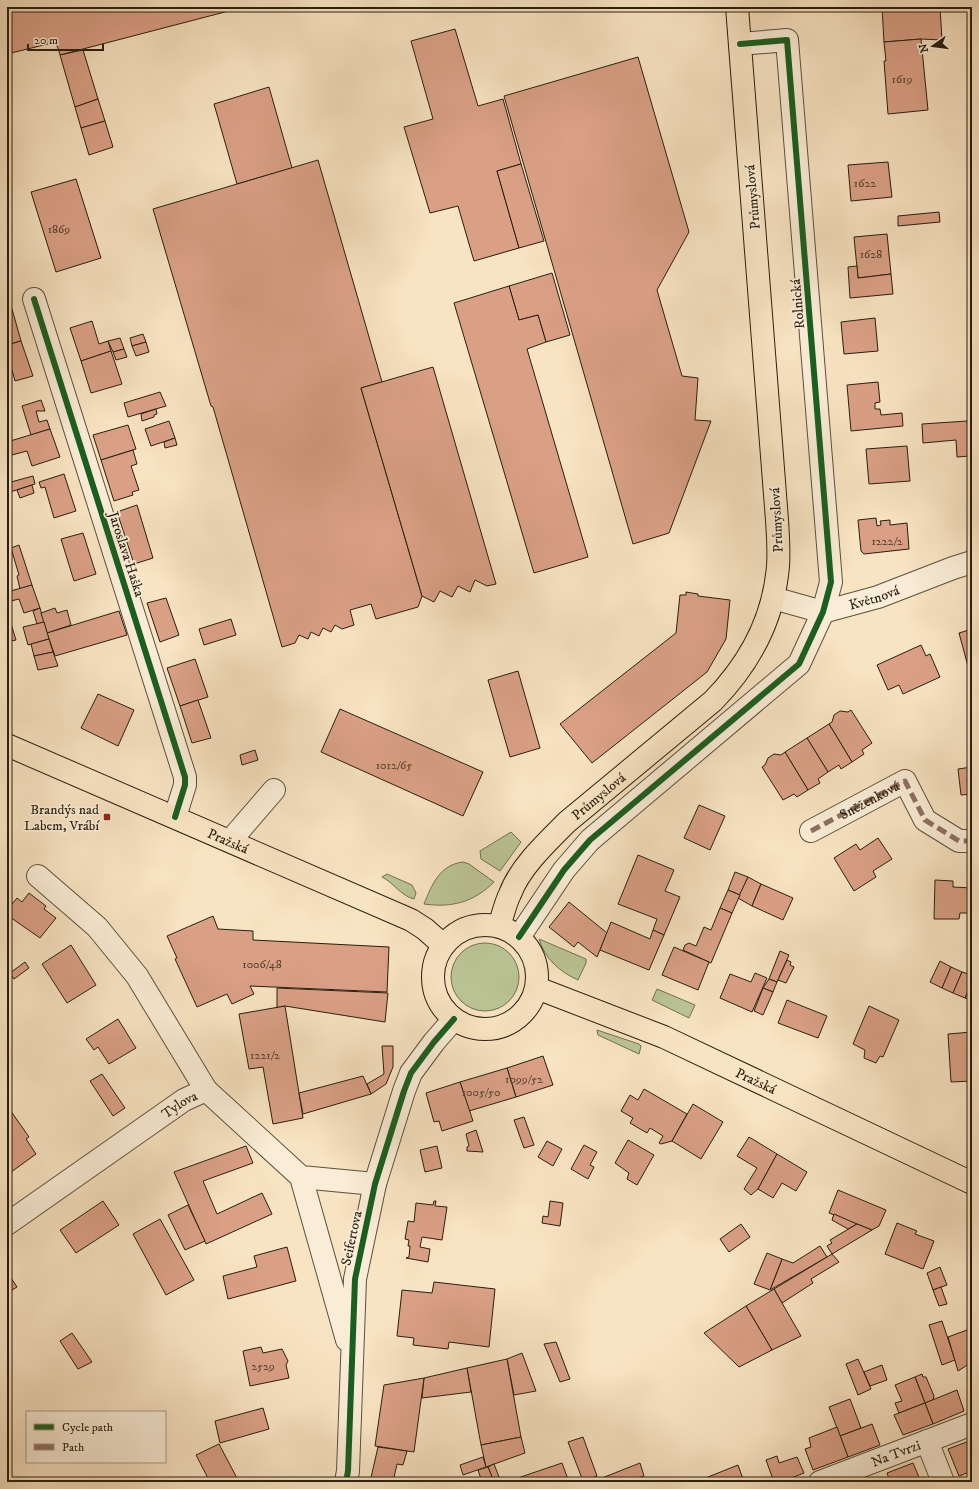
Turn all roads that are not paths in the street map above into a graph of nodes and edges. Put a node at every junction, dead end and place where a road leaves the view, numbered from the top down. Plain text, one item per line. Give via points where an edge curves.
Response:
1 (737, 7) edge
2 (740, 44) junction
3 (34, 300) dead end
4 (972, 562) edge
5 (773, 598) junction
6 (823, 612) junction
7 (7, 745) edge
8 (274, 790) dead end
9 (175, 817) junction
10 (811, 831) dead end
11 (230, 841) junction
12 (972, 841) edge
13 (38, 876) dead end
14 (499, 926) junction
15 (520, 937) junction
16 (443, 945) junction
17 (537, 988) junction
18 (454, 1019) junction
19 (206, 1090) junction
20 (301, 1177) junction
21 (972, 1183) edge
22 (376, 1184) junction
23 (7, 1224) edge
24 (352, 1358) junction
25 (972, 1424) edge
26 (927, 1441) junction
27 (346, 1482) edge
28 (820, 1482) edge
29 (943, 1482) edge

1 - 2 main road, Průmyslová
2 - 5 main road, Průmyslová via 777,520 779,557
2 - 6 street, Rolnická via 787,40 832,582
3 - 9 street, Jaroslava Haška via 185,777
4 - 6 street, Květnová via 878,597
5 - 6 street
5 - 14 main road, Průmyslová via 766,623 755,646 728,685 713,701 567,822 533,858 513,887
6 - 15 street via 799,664 590,840 564,870
7 - 9 main road, Pražská
8 - 11 street
9 - 11 main road, Pražská
10 - 12 street, Sněženková via 905,781 925,820 959,841
11 - 16 main road, Pražská via 411,920
13 - 19 street via 97,927 137,976
14 - 15 main road
14 - 16 main road via 474,925 457,932
15 - 17 main road via 533,955 537,966
16 - 18 main road via 434,967 434,990 439,1001
17 - 18 main road via 527,1009 509,1024 487,1029 470,1027
17 - 21 main road, Pražská via 664,1037
18 - 22 street, Seifertova via 412,1073 404,1091
19 - 20 street, Tylova
19 - 23 street, Tylova via 184,1100
20 - 22 street
20 - 24 street, Seifertova
22 - 24 street, Seifertova via 355,1278
24 - 27 street, Seifertova
25 - 26 street, Na Tvrzi
26 - 28 street, Na Tvrzi
26 - 29 street

